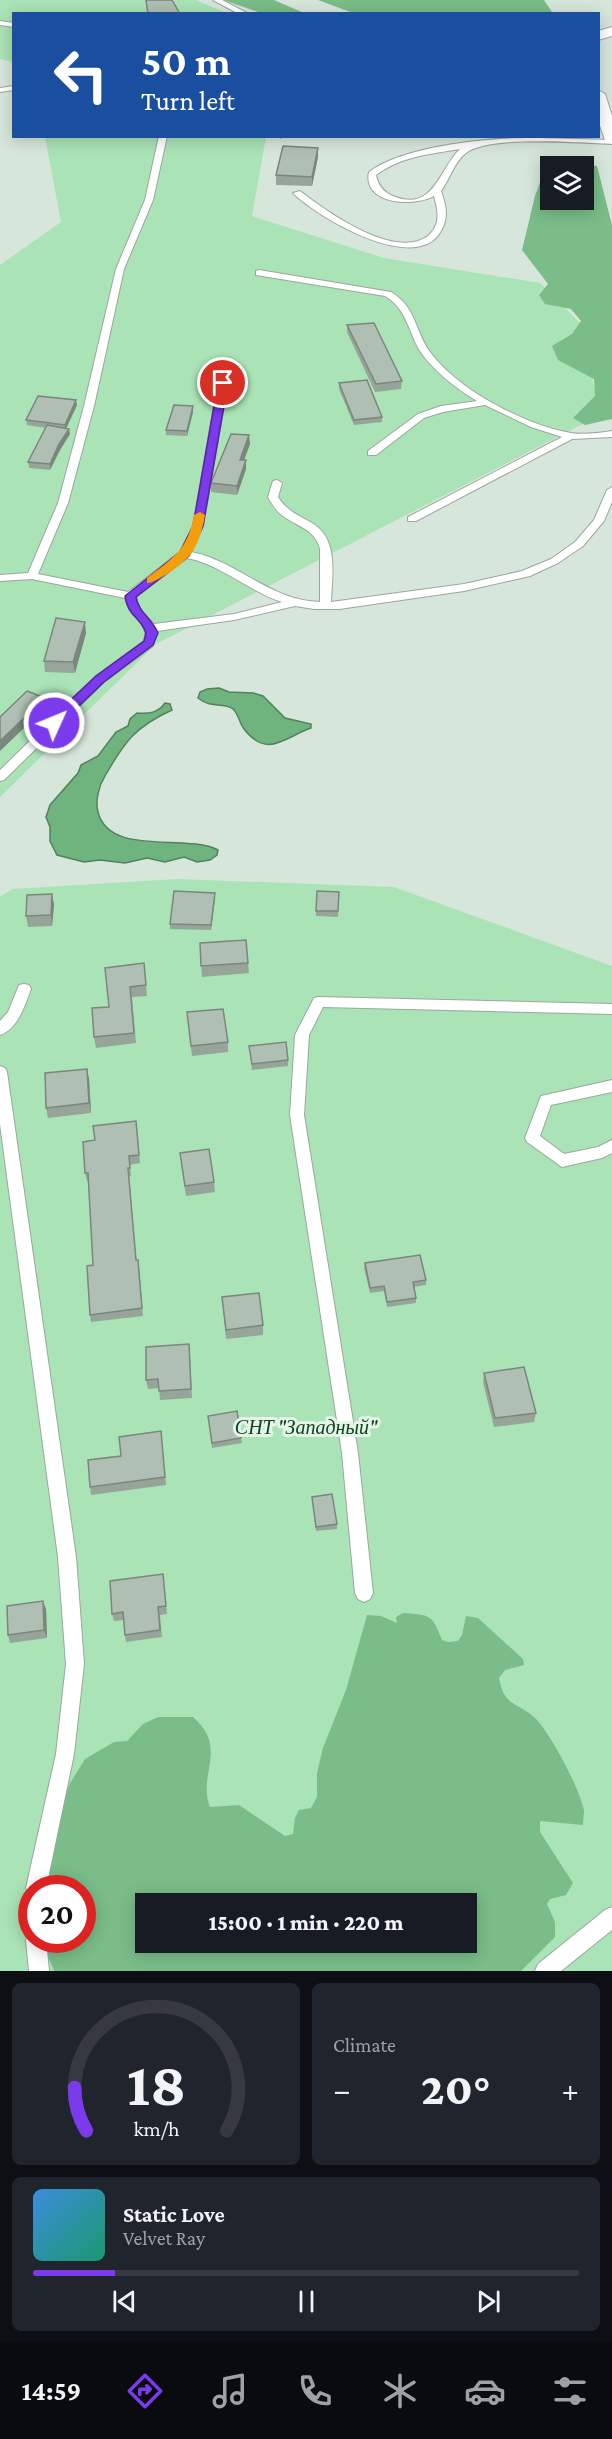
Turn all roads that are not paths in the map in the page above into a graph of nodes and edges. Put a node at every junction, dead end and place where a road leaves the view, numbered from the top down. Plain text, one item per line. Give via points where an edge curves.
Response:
1 (216, 0) edge
2 (242, 12) edge
3 (600, 101) edge
4 (163, 138) edge
5 (565, 138) edge
6 (577, 141) junction
7 (612, 141) edge
8 (474, 145) junction
9 (438, 193) junction
10 (297, 194) dead end
11 (259, 273) dead end
12 (223, 383) dead end
13 (487, 402) junction
14 (612, 434) edge
15 (571, 436) junction
16 (372, 453) dead end
17 (277, 483) dead end
18 (612, 490) edge
19 (412, 519) dead end
20 (185, 554) junction
21 (32, 576) junction
22 (0, 578) edge
23 (130, 596) junction
24 (295, 603) junction
25 (325, 606) junction
26 (150, 628) junction
27 (0, 777) edge
28 (24, 989) dead end
29 (612, 1009) edge
30 (0, 1030) edge
31 (0, 1072) edge
32 (612, 1086) edge
33 (612, 1146) edge
34 (364, 1593) dead end
35 (39, 1875) edge
36 (612, 1917) edge
37 (37, 1953) edge
38 (39, 1971) edge
39 (544, 1971) edge

1 - 2 lane
3 - 7 street
4 - 21 lane via 149,200 120,269 63,503
5 - 6 lane
6 - 7 lane
6 - 8 lane
8 - 9 lane via 456,157
8 - 9 lane via 407,157 379,167 372,174 376,188 395,200 426,199
9 - 10 lane via 442,218 435,236 412,245 351,229
11 - 13 lane via 399,299 424,352 451,381
12 - 20 lane via 198,526
13 - 15 lane via 549,431
13 - 16 lane via 421,416
14 - 15 lane
15 - 19 lane
17 - 25 lane via 273,497 279,509 320,535 326,549
18 - 25 lane via 596,525 563,557 537,571 504,581
20 - 23 lane
20 - 24 lane via 210,560
21 - 22 lane
21 - 23 lane
23 - 26 lane via 133,609
24 - 25 lane
24 - 26 lane via 234,617
26 - 27 lane via 149,643 100,679
28 - 30 lane via 14,1015
29 - 34 lane via 319,1002 302,1035 297,1115 350,1453
31 - 35 lane via 65,1545 75,1664 65,1754
32 - 33 lane via 546,1100 532,1138 562,1161
36 - 39 lane
37 - 38 lane

